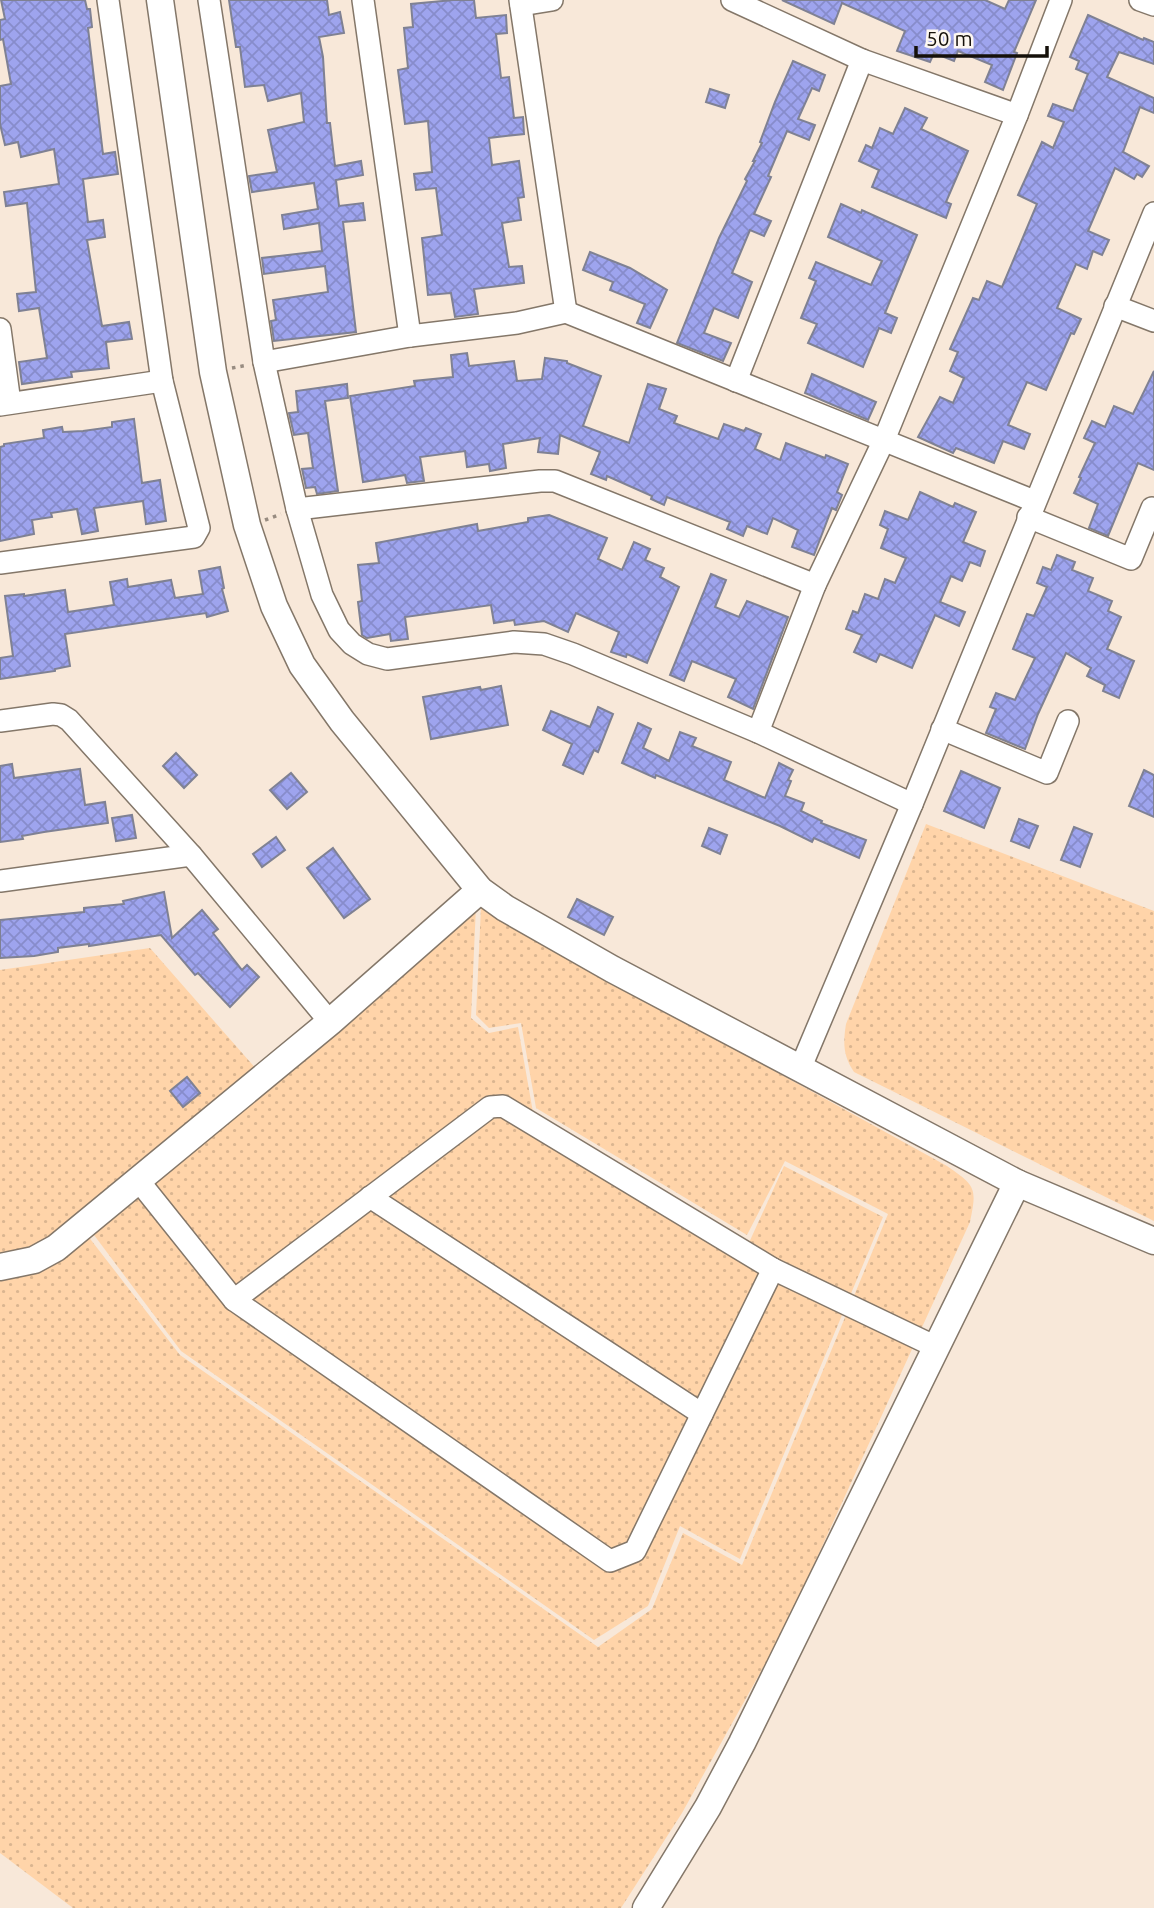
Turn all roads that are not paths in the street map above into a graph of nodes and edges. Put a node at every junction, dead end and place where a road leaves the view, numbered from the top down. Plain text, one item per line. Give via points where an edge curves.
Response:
1 (108, 0) edge
2 (160, 0) edge
3 (209, 0) edge
4 (363, 0) edge
5 (552, 0) edge
6 (732, 0) edge
7 (1061, 0) edge
8 (1140, 0) edge
9 (521, 2) edge
10 (1154, 5) edge
11 (862, 60) junction
12 (1017, 115) junction
13 (1154, 213) edge
14 (1115, 306) junction
15 (566, 312) junction
16 (1154, 321) edge
17 (0, 329) edge
18 (410, 336) junction
19 (264, 362) junction
20 (162, 381) junction
21 (736, 381) junction
22 (5, 404) edge
23 (884, 440) junction
24 (1152, 508) edge
25 (298, 509) junction
26 (1031, 509) junction
27 (0, 563) edge
28 (815, 585) junction
29 (0, 721) edge
30 (1068, 721) dead end
31 (942, 729) junction
32 (758, 732) junction
33 (912, 804) junction
34 (191, 855) junction
35 (0, 881) edge
36 (480, 890) junction
37 (330, 1022) junction
38 (800, 1069) junction
39 (138, 1180) junction
40 (1017, 1183) junction
41 (370, 1197) junction
42 (1154, 1241) edge
43 (0, 1267) edge
44 (774, 1269) junction
45 (234, 1300) junction
46 (936, 1348) junction
47 (702, 1414) junction
48 (646, 1908) edge

1 - 20 street
2 - 36 street via 213,372 247,526 274,606 302,665 342,722
3 - 19 street
4 - 18 street
5 - 9 street
6 - 11 street
7 - 12 street
8 - 10 street
9 - 15 street
11 - 12 street
11 - 21 street
12 - 23 street
13 - 14 street
14 - 16 street
14 - 26 street
15 - 18 street
15 - 21 street
17 - 22 street
18 - 19 street
19 - 25 street
20 - 22 street
20 - 27 street via 198,533
21 - 23 street
23 - 26 street
23 - 28 street
24 - 26 street via 1131,559
25 - 28 street via 555,481
25 - 32 street via 327,607 339,630 368,654 387,659 514,642 544,644
26 - 31 street
28 - 32 street
29 - 34 street via 61,715 106,758
30 - 31 street via 1047,773
31 - 33 street
32 - 33 street
33 - 38 street
34 - 35 street
34 - 37 street
36 - 37 street
36 - 38 street via 589,955
37 - 39 street
38 - 40 street
39 - 43 street via 56,1248 34,1260
39 - 45 street
40 - 42 street
40 - 46 street
41 - 44 street via 490,1107 503,1106
41 - 45 street
41 - 47 street
44 - 46 street
44 - 47 street
45 - 47 street via 610,1561 635,1551
46 - 48 street via 743,1743

